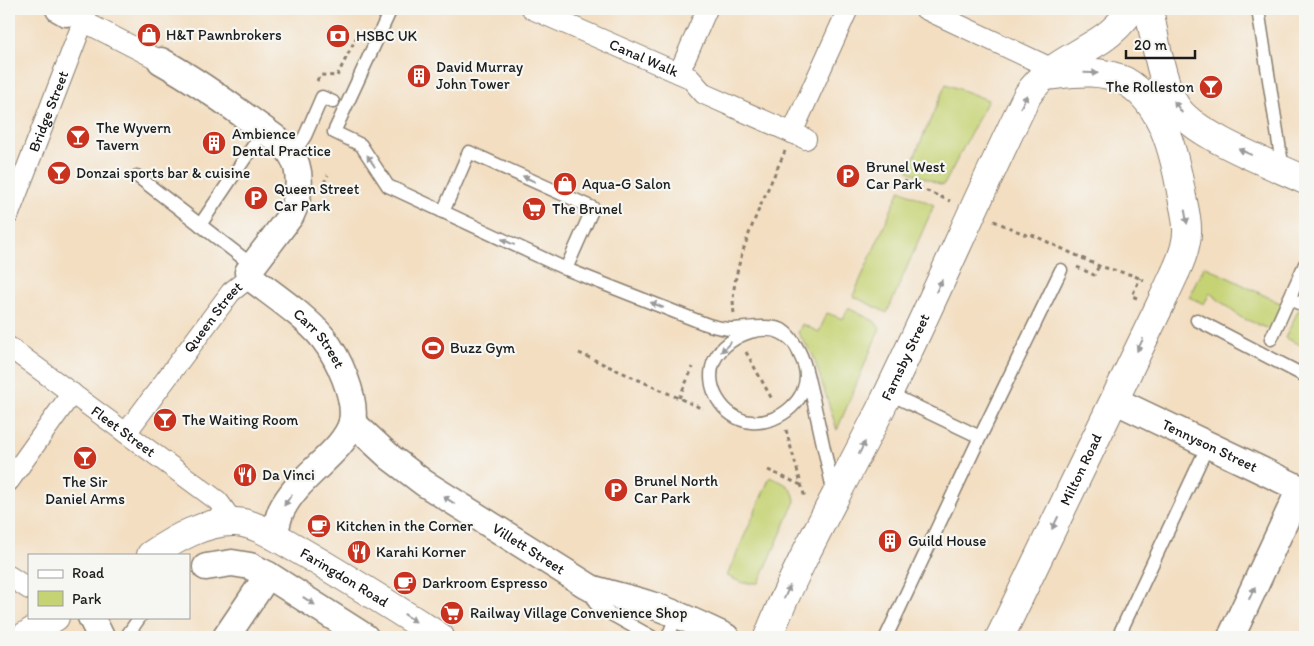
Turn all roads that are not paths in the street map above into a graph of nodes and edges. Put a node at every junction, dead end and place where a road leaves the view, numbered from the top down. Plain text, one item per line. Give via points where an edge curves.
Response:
1 (391, 9) edge
2 (532, 9) edge
3 (707, 9) edge
4 (848, 9) edge
5 (925, 9) edge
6 (1132, 9) edge
7 (1149, 9) edge
8 (1258, 9) edge
9 (74, 13) edge
10 (161, 61) joint
11 (679, 73) junction
12 (1048, 73) junction
13 (332, 102) dead end
14 (264, 130) junction
15 (1215, 138) junction
16 (292, 156) junction
17 (1177, 169) junction
18 (1294, 175) edge
19 (137, 176) dead end
20 (442, 212) junction
21 (9, 214) edge
22 (200, 225) junction
23 (1305, 264) edge
24 (1067, 268) road end
25 (566, 269) junction
26 (251, 271) junction
27 (1290, 299) junction
28 (1305, 306) edge
29 (1197, 320) dead end
30 (1271, 339) dead end
31 (9, 347) edge
32 (1305, 376) edge
33 (72, 392) junction
34 (888, 393) junction
35 (1114, 400) junction
36 (352, 422) junction
37 (126, 433) junction
38 (980, 437) junction
39 (1208, 446) junction
40 (9, 481) edge
41 (1303, 490) edge
42 (834, 496) junction
43 (239, 523) junction
44 (274, 536) junction
45 (153, 554) edge
46 (206, 567) dead end
47 (268, 575) junction
48 (9, 576) edge
49 (592, 588) junction
50 (28, 589) edge
51 (53, 618) edge
52 (91, 618) edge
53 (139, 618) edge
54 (672, 626) edge
55 (24, 637) edge
56 (101, 637) edge
57 (126, 637) edge
58 (226, 637) edge
59 (365, 637) edge
60 (440, 637) edge
61 (652, 637) edge
62 (726, 637) edge
63 (768, 637) edge
64 (886, 637) edge
65 (1000, 637) edge
66 (1118, 637) edge
67 (1231, 637) edge

20 -> 1 lane via 388,186 361,145 334,132
2 - 11 street, Canal Walk
3 - 11 street
4 - 11 street, Canal Walk via 799,136 704,94 690,78
5 - 12 street
6 - 12 street, Farnsby Street via 1110,34
15 -> 7 street via 1185,117 1176,106 1161,65
8 - 18 lane
9 - 10 street, Queen Street
9 - 21 street, Bridge Street
10 - 14 street, Queen Street via 225,94
12 -> 17 street via 1097,73 1126,82 1144,97 1158,116
34 -> 12 street, Farnsby Street via 1027,96
13 - 16 lane via 322,97 305,136
14 - 16 street, Queen Street via 286,146
14 - 22 lane via 235,181
15 - 17 street via 1188,148
18 -> 15 street
16 - 26 street, Queen Street via 298,179 295,206
17 -> 35 street, Milton Road, bridge via 1188,227 1187,241 1176,272 1155,292
19 - 22 lane
25 -> 20 lane
25 -> 20 lane via 593,208 469,152
22 - 26 lane
23 - 27 lane
24 - 38 lane
42 -> 25 lane, bridge via 813,399 806,373 803,364 801,354 796,348 792,341 779,332 759,329 728,343 715,360 713,389 720,405 734,417 765,422 784,413 796,402 805,382 805,376 806,369 802,361 799,353 796,346 792,338 781,330 767,327 726,329 702,323
26 - 36 street, Carr Street via 323,338 347,384
26 - 37 street, Queen Street via 231,292
27 - 28 lane
27 - 30 lane
29 - 32 lane
31 - 33 street, Fleet Street
33 - 37 street, Fleet Street
33 - 40 street
34 - 38 lane
42 -> 34 street, Farnsby Street via 857,458
35 - 39 street, Tennyson Street
35 -> 65 street, Milton Road
36 -> 44 street via 337,447 289,498 281,510
49 -> 36 street, Villett Street via 424,483 401,467
37 - 43 street, Fleet Street via 218,501
38 - 64 lane
39 - 41 street, Tennyson Street
39 - 66 lane
67 -> 41 street
63 -> 42 street, Farnsby Street
43 - 44 street, Faringdon Road
43 - 45 street via 220,523 194,531
44 -> 60 street, Faringdon Road
46 - 47 street via 232,563 250,566
47 - 58 street
47 -> 59 street
48 - 50 street
49 - 54 street, Villett Street via 650,604
49 - 61 lane via 595,603 600,608
51 - 55 street
52 - 56 street
53 - 57 lane
54 - 62 street, Villett Street

